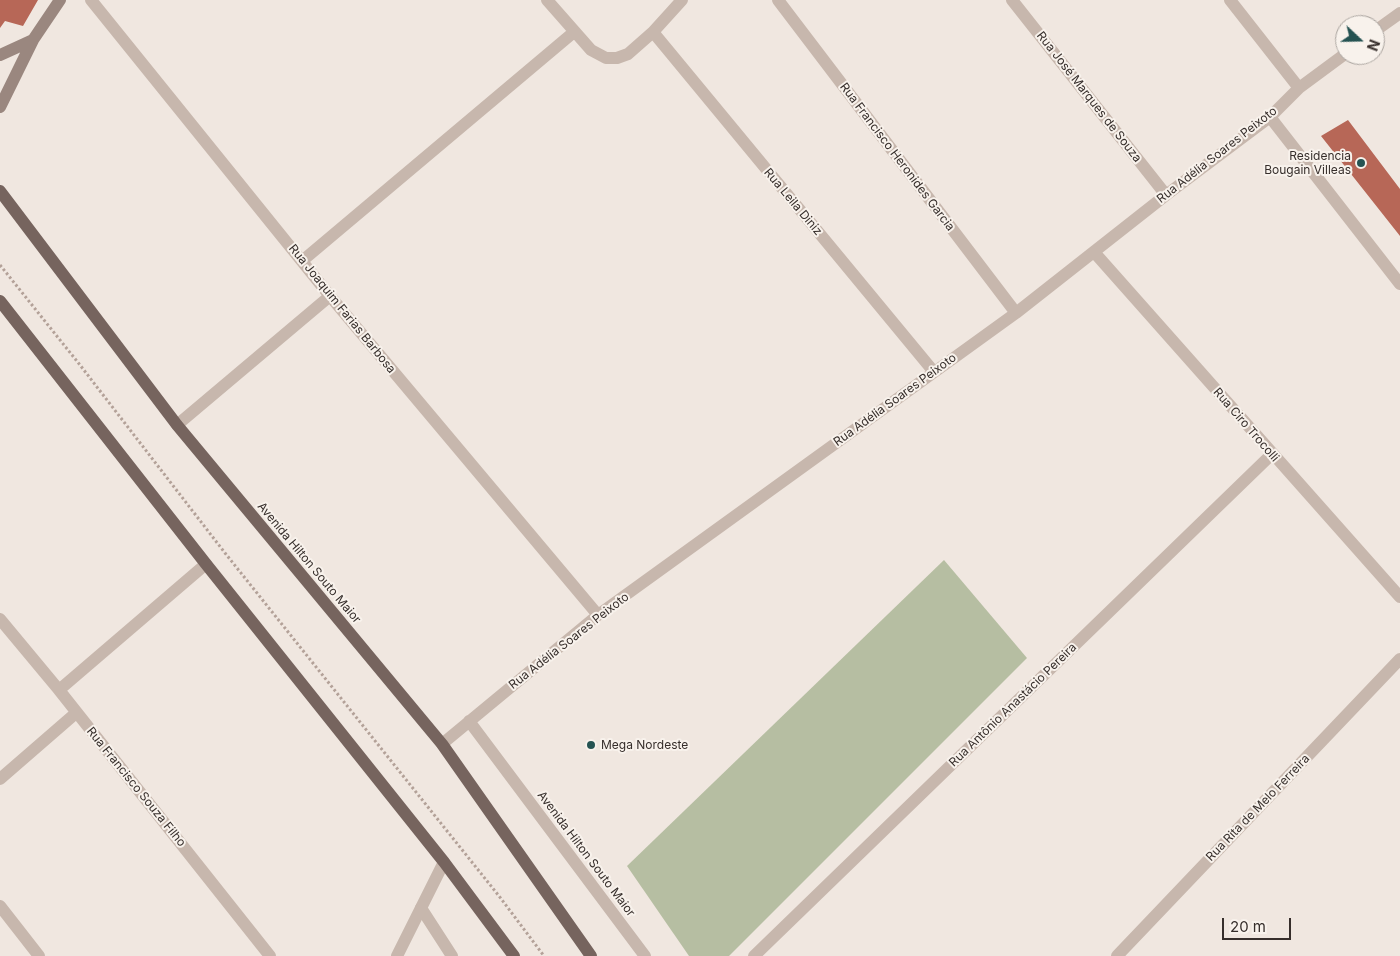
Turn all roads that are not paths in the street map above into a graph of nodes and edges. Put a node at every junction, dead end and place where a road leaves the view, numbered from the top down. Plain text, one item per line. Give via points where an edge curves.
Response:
1 (60, 0) edge
2 (91, 0) edge
3 (547, 0) edge
4 (682, 0) edge
5 (778, 0) edge
6 (1012, 0) edge
7 (1230, 0) edge
8 (1400, 13) edge
9 (1385, 24) edge
10 (574, 32) junction
11 (653, 32) junction
12 (33, 40) junction
13 (0, 55) edge
14 (1335, 61) edge
15 (1299, 88) junction
16 (0, 107) edge
17 (1270, 116) junction
18 (0, 191) edge
19 (1166, 195) junction
20 (1094, 252) junction
21 (302, 261) junction
22 (1400, 284) edge
23 (330, 296) junction
24 (0, 301) edge
25 (1016, 313) junction
26 (934, 372) junction
27 (177, 425) junction
28 (1272, 454) junction
29 (206, 564) junction
30 (1400, 597) edge
31 (598, 615) junction
32 (0, 619) edge
33 (1400, 659) edge
34 (59, 690) junction
35 (76, 713) junction
36 (469, 721) junction
37 (442, 744) junction
38 (0, 779) edge
39 (444, 862) junction
40 (0, 906) edge
41 (421, 908) junction
42 (39, 956) edge
43 (270, 956) edge
44 (397, 956) edge
45 (452, 956) edge
46 (514, 956) edge
47 (591, 956) edge
48 (645, 956) edge
49 (754, 956) edge
50 (1117, 956) edge

1 - 12 street
2 - 21 street, Rua Joaquim Farias Barbosa
3 - 10 street
4 - 11 street
5 - 25 street, Rua Francisco Heronides Garcia
6 - 19 street, Rua José Marques de Souza
7 - 15 street
8 - 9 street
10 - 11 street via 591,50 606,58 628,54
10 - 21 street
11 - 26 street, Rua Leila Diniz
12 - 13 street
12 - 16 street
14 - 15 street, Rua Adélia Soares Peixoto
15 - 17 street, Rua Adélia Soares Peixoto
17 - 19 street, Rua Adélia Soares Peixoto
17 - 22 street
18 - 27 main road, Avenida Hilton Souto Maior
19 - 20 street, Rua Adélia Soares Peixoto
20 - 25 street, Rua Adélia Soares Peixoto
20 - 28 street, Rua Ciro Trocolli
21 - 23 street, Rua Joaquim Farias Barbosa
23 - 27 street
23 - 31 street, Rua Joaquim Farias Barbosa
24 - 29 main road
25 - 26 street, Rua Adélia Soares Peixoto
26 - 31 street, Rua Adélia Soares Peixoto
27 - 37 main road, Avenida Hilton Souto Maior
28 - 30 street, Rua Ciro Trocolli
28 - 49 street, Rua Antônio Anastácio Pereira
29 - 34 street
29 - 39 main road
31 - 36 street, Rua Adélia Soares Peixoto
32 - 34 street, Rua Francisco Souza Filho
33 - 50 street, Rua Rita de Melo Ferreira
34 - 35 street, Rua Francisco Souza Filho
35 - 38 street
35 - 43 street, Rua Francisco Souza Filho
36 - 37 street, Rua Adélia Soares Peixoto
36 - 48 street, Avenida Hilton Souto Maior
37 - 47 main road, Avenida Hilton Souto Maior
39 - 41 street
39 - 46 main road
40 - 42 street
41 - 44 street
41 - 45 street

